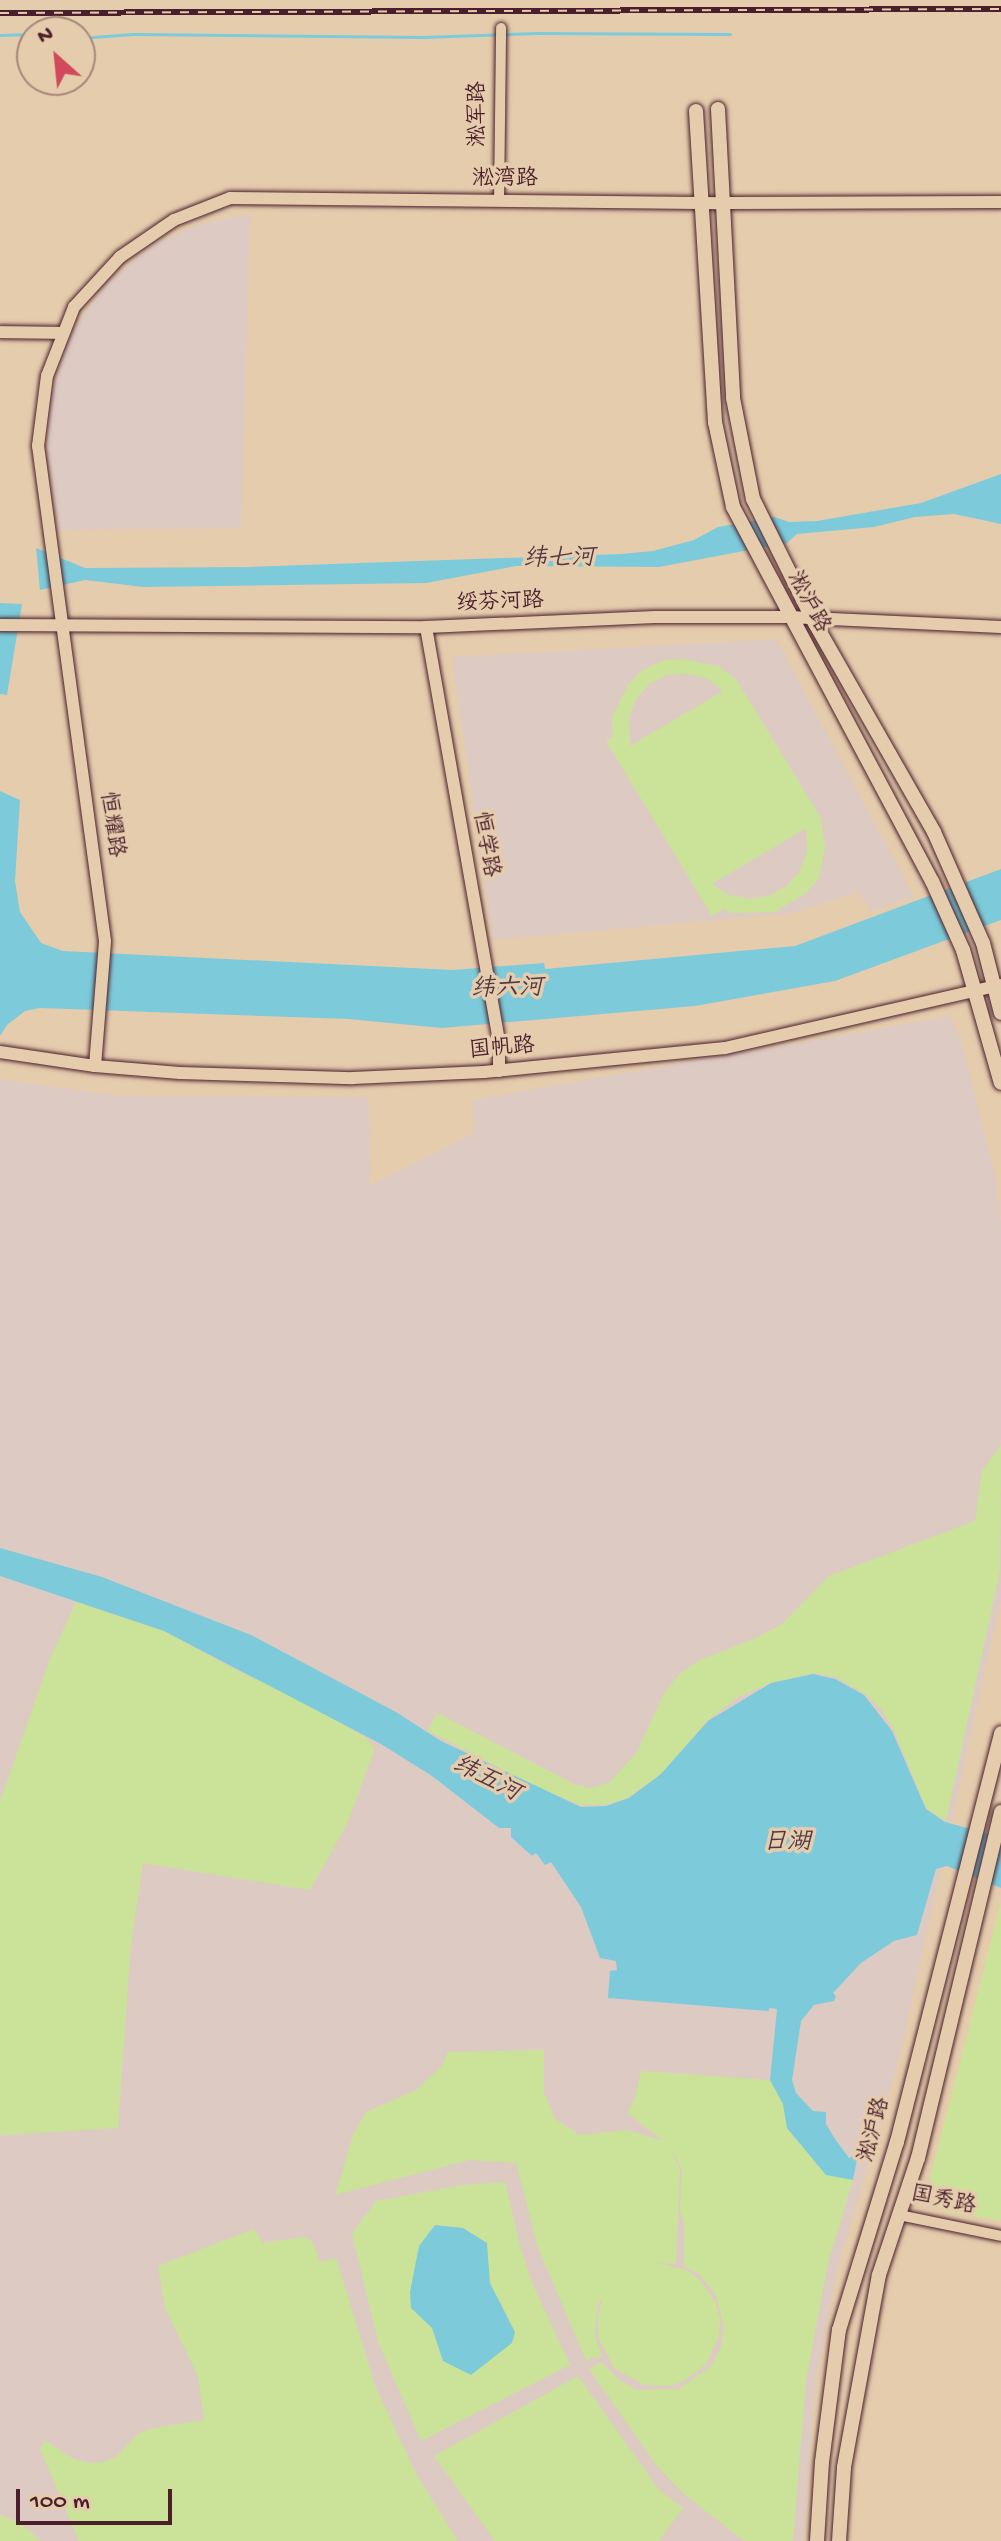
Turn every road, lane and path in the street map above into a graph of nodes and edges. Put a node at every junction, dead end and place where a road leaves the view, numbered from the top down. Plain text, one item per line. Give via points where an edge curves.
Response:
1 (501, 28) dead end
2 (718, 109) dead end
3 (696, 111) dead end
4 (499, 201) junction
5 (701, 201) junction
6 (1001, 202) edge
7 (723, 203) junction
8 (0, 332) edge
9 (63, 333) junction
10 (789, 617) junction
11 (812, 618) junction
12 (0, 625) edge
13 (63, 626) junction
14 (426, 627) junction
15 (1001, 627) edge
16 (997, 986) edge
17 (973, 993) junction
18 (1001, 1013) edge
19 (0, 1052) edge
20 (95, 1066) junction
21 (499, 1071) junction
22 (1001, 1083) edge
23 (1001, 1733) edge
24 (1000, 1815) edge
25 (876, 2208) junction
26 (899, 2215) junction
27 (1001, 2236) edge
28 (817, 2541) edge
29 (839, 2541) edge

1 - 4 street, 淞军路
2 - 7 main road, 淞沪路
3 - 5 main road, 淞沪路
4 - 5 street, 淞湾路
4 - 9 street, 淞湾路 via 230,198 174,220 120,257 74,307
5 - 7 street, 淞湾路
5 - 10 main road, 淞沪路 via 715,422 733,507
6 - 7 street, 淞湾路
7 - 11 main road, 淞沪路 via 733,398 753,499
8 - 9 street
9 - 13 street, 恒耀路 via 47,376 38,446
10 - 11 street, 绥芬河路
10 - 14 street, 绥芬河路
10 - 17 main road, 淞沪路 via 932,881 963,950
11 - 15 street, 绥芬河路
11 - 16 main road, 淞沪路 via 934,832
12 - 13 street, 绥芬河路
13 - 14 street, 绥芬河路
13 - 20 street, 恒耀路 via 105,941
14 - 21 street, 恒学路 via 497,1030
16 - 17 street, 国帆路
16 - 18 main road
17 - 21 street, 国帆路 via 725,1048
17 - 22 main road, 淞沪路
19 - 20 street, 国帆路
20 - 21 street, 国帆路 via 353,1078
23 - 25 main road, 淞沪路
24 - 26 main road, 淞沪路 via 918,2158
25 - 26 main road, 国秀路
25 - 28 main road, 淞沪路 via 839,2330
26 - 27 street, 国秀路
26 - 29 main road, 淞沪路 via 867,2332 844,2467

